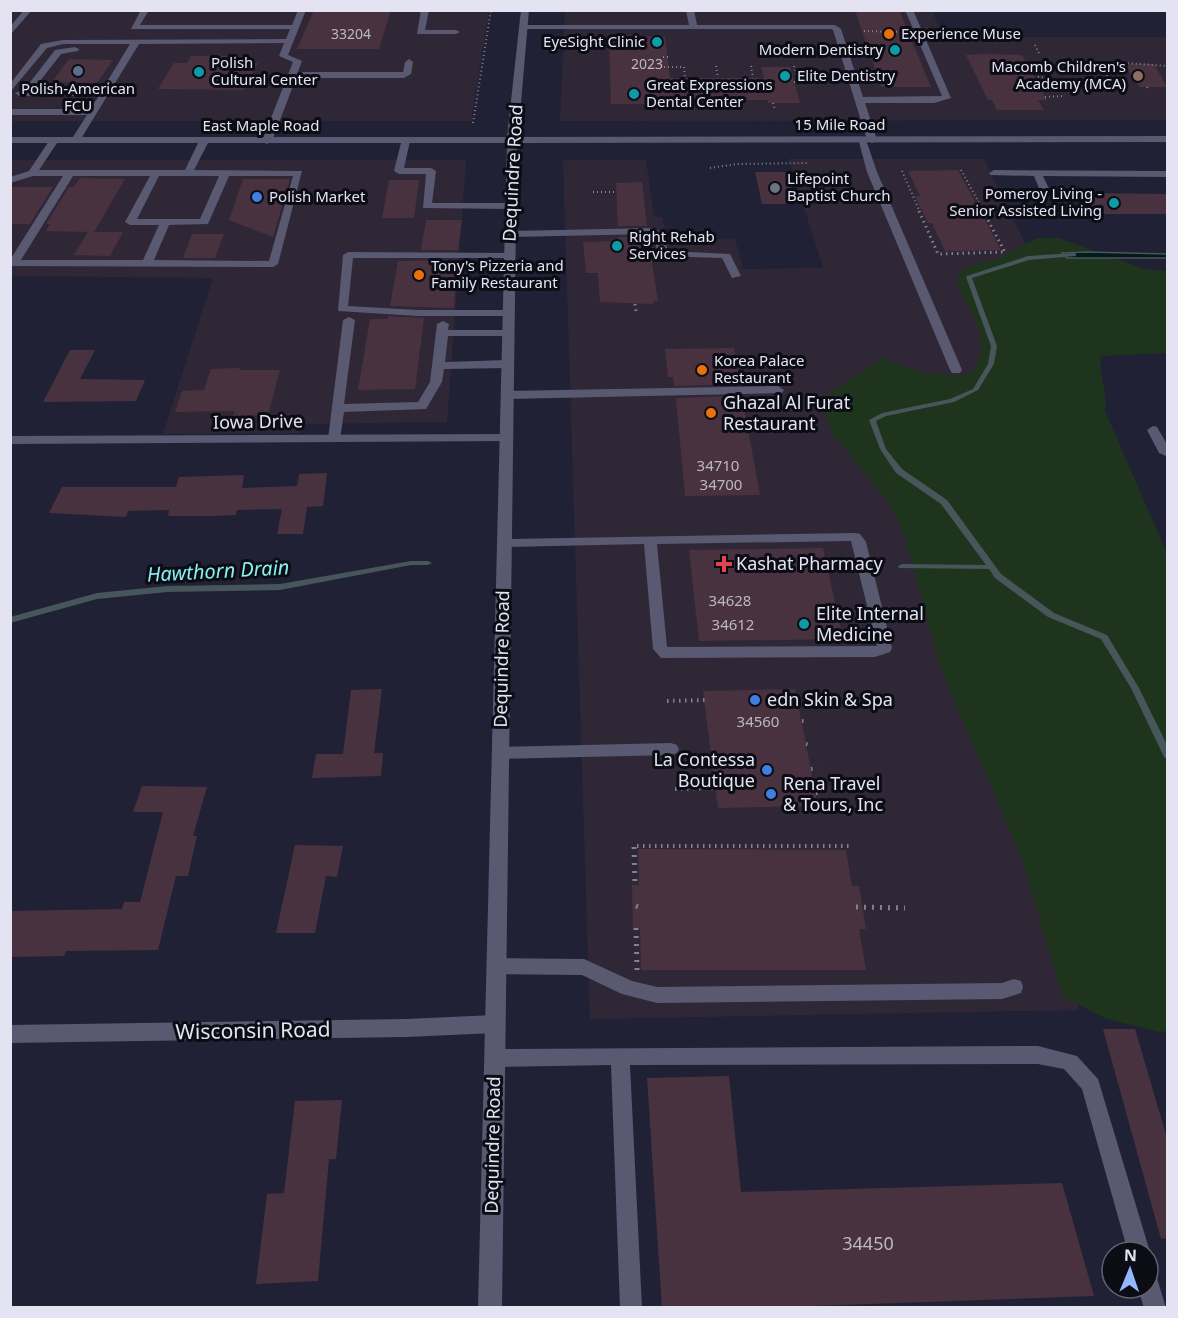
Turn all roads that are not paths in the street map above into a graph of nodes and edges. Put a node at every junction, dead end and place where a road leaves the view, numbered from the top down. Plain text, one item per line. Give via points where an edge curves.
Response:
1 (28, 10) edge
2 (146, 10) edge
3 (302, 10) edge
4 (425, 10) edge
5 (525, 10) edge
6 (690, 10) edge
7 (909, 10) edge
8 (295, 27) junction
9 (524, 27) junction
10 (693, 27) junction
11 (456, 32) dead end
12 (10, 33) edge
13 (290, 41) junction
14 (134, 45) junction
15 (409, 62) dead end
16 (293, 75) junction
17 (10, 91) edge
18 (26, 93) junction
19 (104, 93) junction
20 (858, 100) junction
21 (10, 112) edge
22 (92, 112) junction
23 (1167, 139) edge
24 (10, 140) edge
25 (54, 140) junction
26 (76, 140) junction
27 (867, 140) junction
28 (204, 141) junction
29 (267, 141) junction
30 (405, 141) junction
31 (512, 141) junction
32 (32, 173) junction
33 (70, 173) junction
34 (156, 173) junction
35 (188, 173) junction
36 (225, 173) junction
37 (994, 173) dead end
38 (1037, 173) junction
39 (1167, 174) edge
40 (10, 180) edge
41 (1046, 193) dead end
42 (510, 206) junction
43 (165, 222) junction
44 (511, 234) junction
45 (510, 255) junction
46 (12, 263) edge
47 (147, 264) junction
48 (736, 276) dead end
49 (509, 313) junction
50 (349, 320) dead end
51 (508, 333) junction
52 (508, 364) junction
53 (440, 366) junction
54 (956, 370) dead end
55 (778, 390) dead end
56 (507, 395) junction
57 (338, 408) junction
58 (1153, 430) dead end
59 (506, 438) junction
60 (334, 439) junction
61 (10, 440) edge
62 (1167, 453) edge
63 (650, 540) junction
64 (504, 543) junction
65 (671, 749) dead end
66 (500, 753) junction
67 (496, 966) junction
68 (1014, 987) dead end
69 (495, 1024) junction
70 (10, 1034) edge
71 (620, 1056) junction
72 (495, 1058) junction
73 (1136, 1240) edge
74 (490, 1308) edge
75 (631, 1308) edge

1 - 12 lane
2 - 8 lane via 134,27
3 - 8 lane
4 - 11 lane via 420,32
5 - 9 main road, Dequindre Road
6 - 10 lane
7 - 20 lane via 947,98
8 - 13 lane
9 - 10 lane
9 - 31 main road, Dequindre Road
10 - 20 lane via 834,28
13 - 14 lane
13 - 16 lane via 283,56 298,61
14 - 17 lane via 63,42 44,46
14 - 18 lane via 58,52
14 - 19 lane
15 - 16 lane via 404,75
16 - 29 lane
17 - 18 lane
18 - 19 lane
19 - 22 lane
20 - 27 lane
21 - 22 lane
22 - 26 lane
23 - 27 main road, 15 Mile Road
24 - 25 main road, East Maple Road
25 - 26 main road, East Maple Road
25 - 32 lane
26 - 28 main road, East Maple Road
27 - 31 main road, 15 Mile Road
27 - 54 lane via 872,172
28 - 29 main road, East Maple Road
28 - 35 lane
29 - 30 main road, East Maple Road
30 - 31 main road, East Maple Road
30 - 42 lane via 399,171 431,171 426,206
31 - 42 main road, Dequindre Road
32 - 33 lane
32 - 40 lane
33 - 34 lane
33 - 46 lane
34 - 35 lane
34 - 43 lane via 130,222
35 - 36 lane
36 - 43 lane via 204,222
36 - 47 lane via 299,173 273,264
37 - 38 lane
38 - 39 lane
38 - 41 lane
42 - 44 main road, Dequindre Road
43 - 47 lane
44 - 45 main road, Dequindre Road
44 - 48 lane via 654,231 663,254 726,256
45 - 49 main road, Dequindre Road
45 - 49 lane via 348,255 342,309
46 - 47 lane
49 - 51 main road, Dequindre Road
50 - 57 lane
51 - 52 main road, Dequindre Road
51 - 53 lane via 442,328
52 - 53 lane
52 - 56 main road, Dequindre Road
53 - 57 lane via 422,406
55 - 56 lane
56 - 59 main road, Dequindre Road
57 - 60 lane
58 - 62 lane
59 - 60 main road, Iowa Drive
59 - 64 main road, Dequindre Road
60 - 61 main road, Iowa Drive
63 - 63 lane via 660,649 666,654 875,652 885,648 855,537
63 - 64 lane
64 - 66 main road, Dequindre Road
65 - 66 lane
66 - 67 main road, Dequindre Road
67 - 68 lane via 584,967 629,988 657,995 1002,991
67 - 69 main road, Dequindre Road
69 - 70 main road, Wisconsin Road
69 - 72 main road, Dequindre Road
71 - 72 lane
71 - 73 lane via 1038,1055 1070,1062 1091,1086
71 - 75 lane
72 - 74 main road, Dequindre Road

